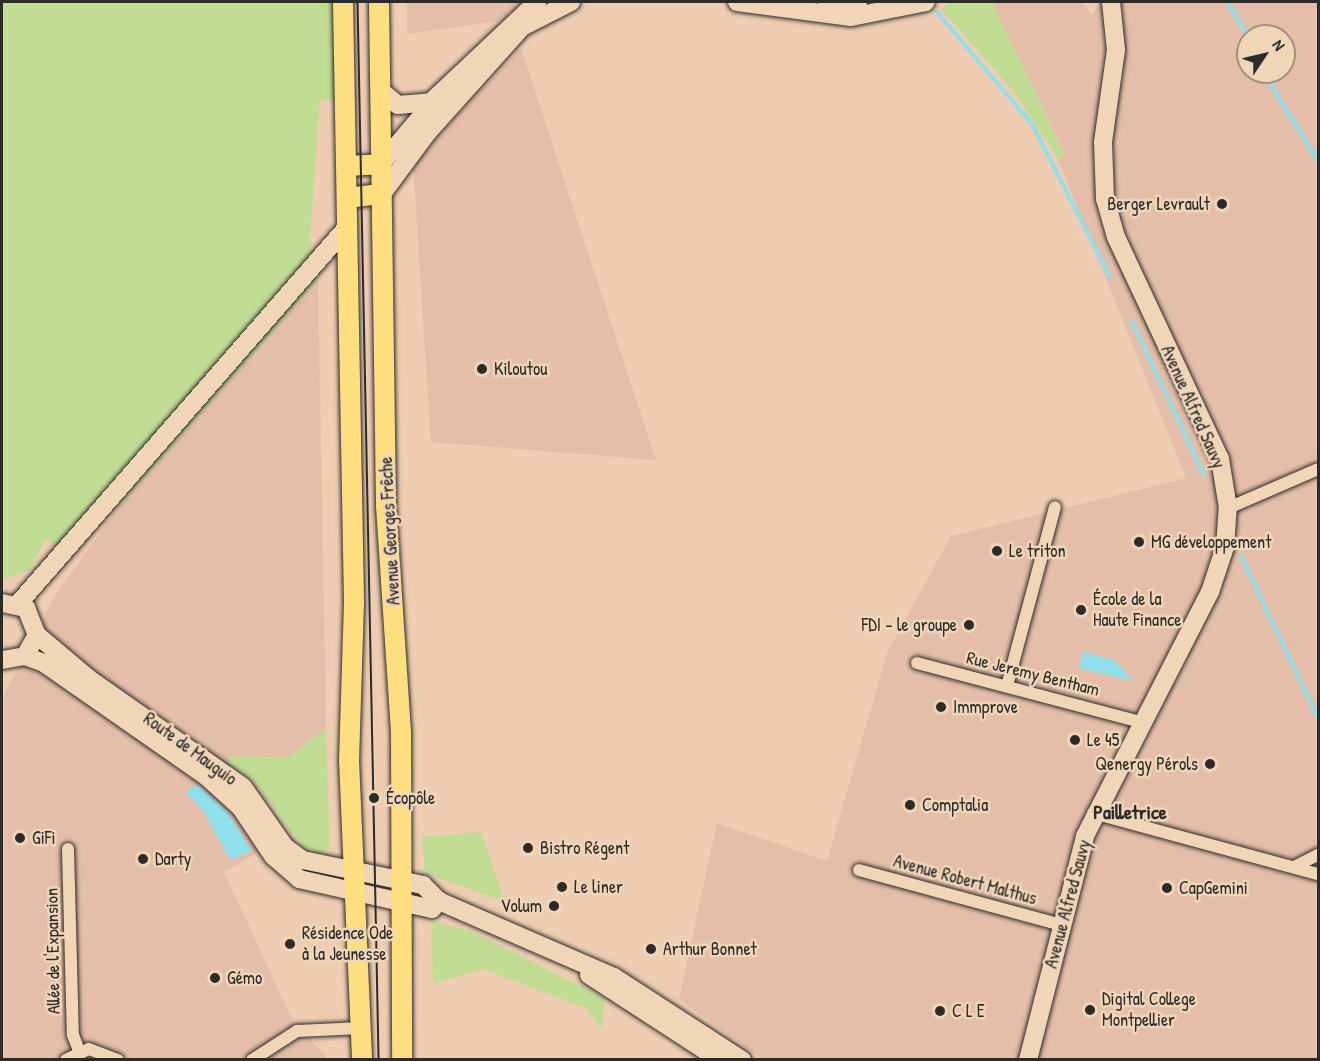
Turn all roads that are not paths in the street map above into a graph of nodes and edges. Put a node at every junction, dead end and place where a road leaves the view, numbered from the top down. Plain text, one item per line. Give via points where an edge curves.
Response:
1 (343, 2) edge
2 (379, 2) edge
3 (537, 2) edge
4 (571, 2) edge
5 (737, 2) edge
6 (827, 2) edge
7 (858, 2) edge
8 (926, 2) edge
9 (1101, 2) edge
10 (1111, 2) edge
11 (1116, 50) junction
12 (380, 90) junction
13 (440, 94) junction
14 (381, 164) junction
15 (346, 166) junction
16 (382, 194) junction
17 (347, 198) junction
18 (348, 226) junction
19 (1318, 469) edge
20 (1055, 507) dead end
21 (1228, 508) junction
22 (10, 603) edge
23 (37, 635) junction
24 (9, 662) edge
25 (917, 663) dead end
26 (1007, 686) junction
27 (1141, 722) junction
28 (1094, 813) junction
29 (68, 849) dead end
30 (1318, 855) edge
31 (1294, 867) junction
32 (859, 870) dead end
33 (354, 871) junction
34 (1318, 874) edge
35 (403, 881) junction
36 (356, 894) junction
37 (439, 901) junction
38 (404, 904) junction
39 (1062, 925) junction
40 (576, 965) junction
41 (361, 1028) junction
42 (79, 1052) junction
43 (66, 1059) edge
44 (118, 1059) edge
45 (252, 1059) edge
46 (362, 1059) edge
47 (402, 1059) edge
48 (720, 1059) edge
49 (742, 1059) edge
50 (1028, 1059) edge

1 - 15 main road, Avenue Georges Frêche
2 - 12 main road, Avenue Georges Frêche
3 - 13 street
4 - 16 street via 522,27 427,133
5 - 8 street via 851,17
6 - 7 street
9 - 11 street, Avenue Alfred Sauvy
10 - 11 street, Avenue Alfred Sauvy
11 - 21 street, Avenue Alfred Sauvy via 1103,142 1105,199 1116,237 1220,459
12 - 13 street via 398,105 422,106
12 - 14 main road, Avenue Georges Frêche
13 - 14 street
14 - 15 main road
14 - 16 main road, Avenue Georges Frêche
15 - 17 main road, Avenue Georges Frêche
16 - 17 main road
16 - 35 main road, Avenue Georges Frêche via 386,506 399,649
17 - 18 main road, Avenue Georges Frêche
18 - 22 street
18 - 33 main road, Avenue Georges Frêche via 354,621 348,748
19 - 21 street
20 - 26 street
21 - 27 street, Avenue Alfred Sauvy via 1225,547 1210,592
22 - 23 street via 33,616
23 - 24 street
23 - 33 street, Route de Mauguio via 88,678 243,787 285,847 303,860
24 - 36 street, Route de Mauguio via 44,663 192,766 251,820 287,871 313,885
25 - 26 street, Rue Jeremy Bentham
26 - 27 street, Rue Jeremy Bentham
27 - 28 street, Avenue Alfred Sauvy
28 - 31 street
28 - 39 street, Avenue Alfred Sauvy
29 - 42 street, Allée de l'Expansion via 73,1035
30 - 31 street
31 - 34 street
32 - 39 street, Avenue Robert Malthus
33 - 35 street, Route de Mauguio
33 - 36 main road, Avenue Georges Frêche
35 - 37 street, Route de Mauguio via 423,885
35 - 38 main road, Avenue Georges Frêche
36 - 38 street, Route de Mauguio
36 - 41 main road, Avenue Georges Frêche
37 - 38 street, Route de Mauguio via 432,909
37 - 40 street, Route de Mauguio
38 - 47 main road, Avenue Georges Frêche
39 - 50 street, Avenue Alfred Sauvy
40 - 48 street
40 - 49 street via 614,977
41 - 45 street via 297,1031
41 - 46 main road, Avenue Georges Frêche
42 - 43 street
42 - 44 street via 100,1050

